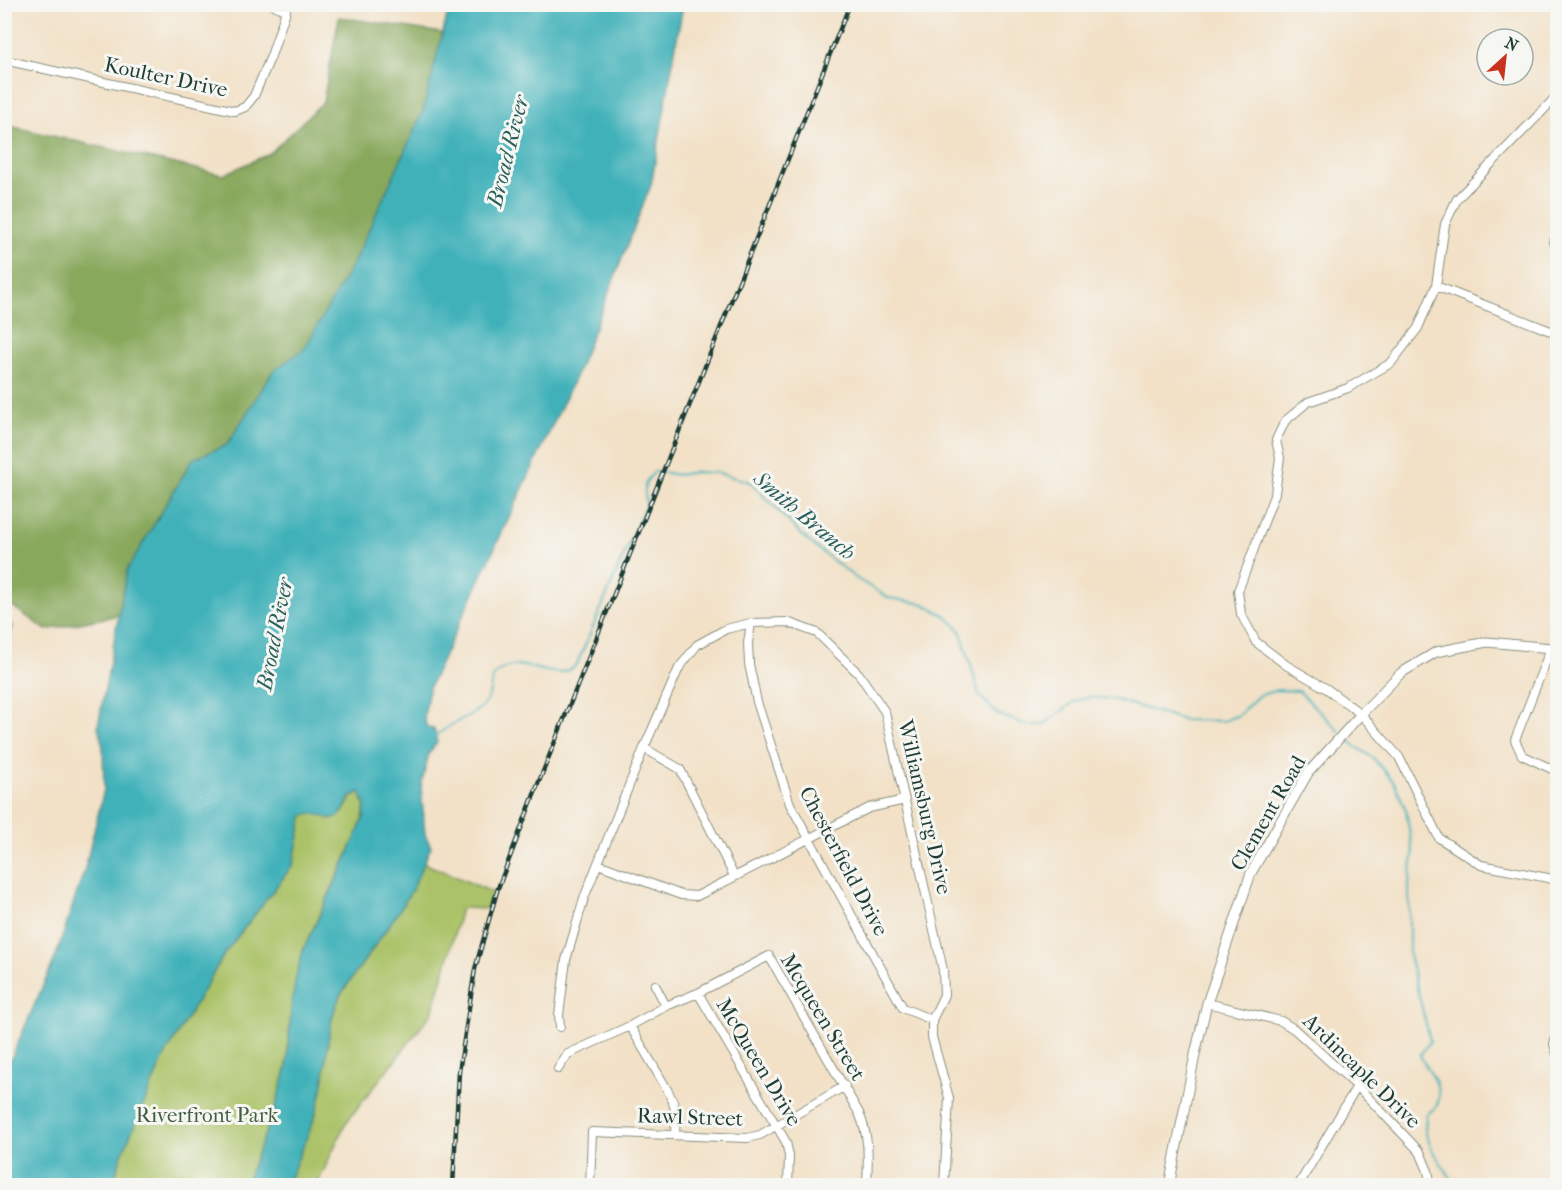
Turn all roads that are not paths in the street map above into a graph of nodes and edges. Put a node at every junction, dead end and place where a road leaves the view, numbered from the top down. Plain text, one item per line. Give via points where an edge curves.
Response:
1 (272, 4) edge
2 (285, 8) edge
3 (4, 60) edge
4 (1557, 95) edge
5 (1436, 286) junction
6 (1557, 334) edge
7 (751, 623) junction
8 (1554, 649) edge
9 (1361, 714) junction
10 (644, 748) junction
11 (1557, 772) edge
12 (904, 800) junction
13 (809, 839) junction
14 (598, 864) junction
15 (734, 876) junction
16 (1557, 880) edge
17 (656, 985) dead end
18 (698, 993) junction
19 (1207, 1003) junction
20 (666, 1006) junction
21 (932, 1020) junction
22 (630, 1026) junction
23 (560, 1027) dead end
24 (1557, 1029) edge
25 (1557, 1057) edge
26 (558, 1069) dead end
27 (845, 1086) junction
28 (1357, 1086) junction
29 (776, 1125) junction
30 (675, 1134) junction
31 (590, 1185) edge
32 (788, 1185) edge
33 (867, 1185) edge
34 (944, 1185) edge
35 (1169, 1185) edge
36 (1298, 1185) edge
37 (1431, 1185) edge

1 - 2 street
2 - 3 street, Koulter Drive via 254,96 235,111
4 - 5 street via 1457,199 1445,224
5 - 6 street
5 - 9 street via 1418,328 1391,363 1348,388 1308,402 1285,421 1276,440 1280,458 1275,493 1238,591 1242,614 1256,642
7 - 10 street, Williamsburg Drive via 726,629 697,645 680,668
7 - 12 street, Williamsburg Drive via 787,622 817,633 859,674 885,712
7 - 13 street, Chesterfield Drive via 749,663 757,702 790,804
8 - 9 street, Clement Road via 1487,642 1436,652 1401,673
8 - 11 street via 1515,740 1522,755
9 - 16 street via 1400,757 1439,838 1481,865
9 - 19 street, Clement Road via 1308,773 1251,873
10 - 14 street, Williamsburg Drive
10 - 15 street via 680,769
12 - 13 street via 869,808
12 - 21 street, Williamsburg Drive via 943,970 944,996
13 - 15 street
13 - 21 street, Chesterfield Drive via 903,1008
14 - 15 street via 681,895 697,896
14 - 23 street, Williamsburg Drive via 566,960
17 - 20 street
18 - 20 street, Mcqueen Street
18 - 27 street, Mcqueen Street via 769,956
18 - 29 street, McQueen Drive
19 - 28 street, Ardincaple Drive via 1281,1021
19 - 35 street, Clement Road
20 - 22 street, Mcqueen Street
21 - 34 street, Williamsburg Drive via 932,1038 949,1098
22 - 26 street, Mcqueen Street via 568,1054
22 - 30 street via 668,1090 676,1114
24 - 25 street
27 - 29 street, Rawl Street
27 - 33 street, Mcqueen Street via 865,1127
28 - 36 street
28 - 37 street, Ardincaple Drive via 1420,1152
29 - 30 street, Rawl Street via 747,1138
29 - 32 street, McQueen Drive via 789,1156
30 - 31 street, Rawl Street via 592,1132

